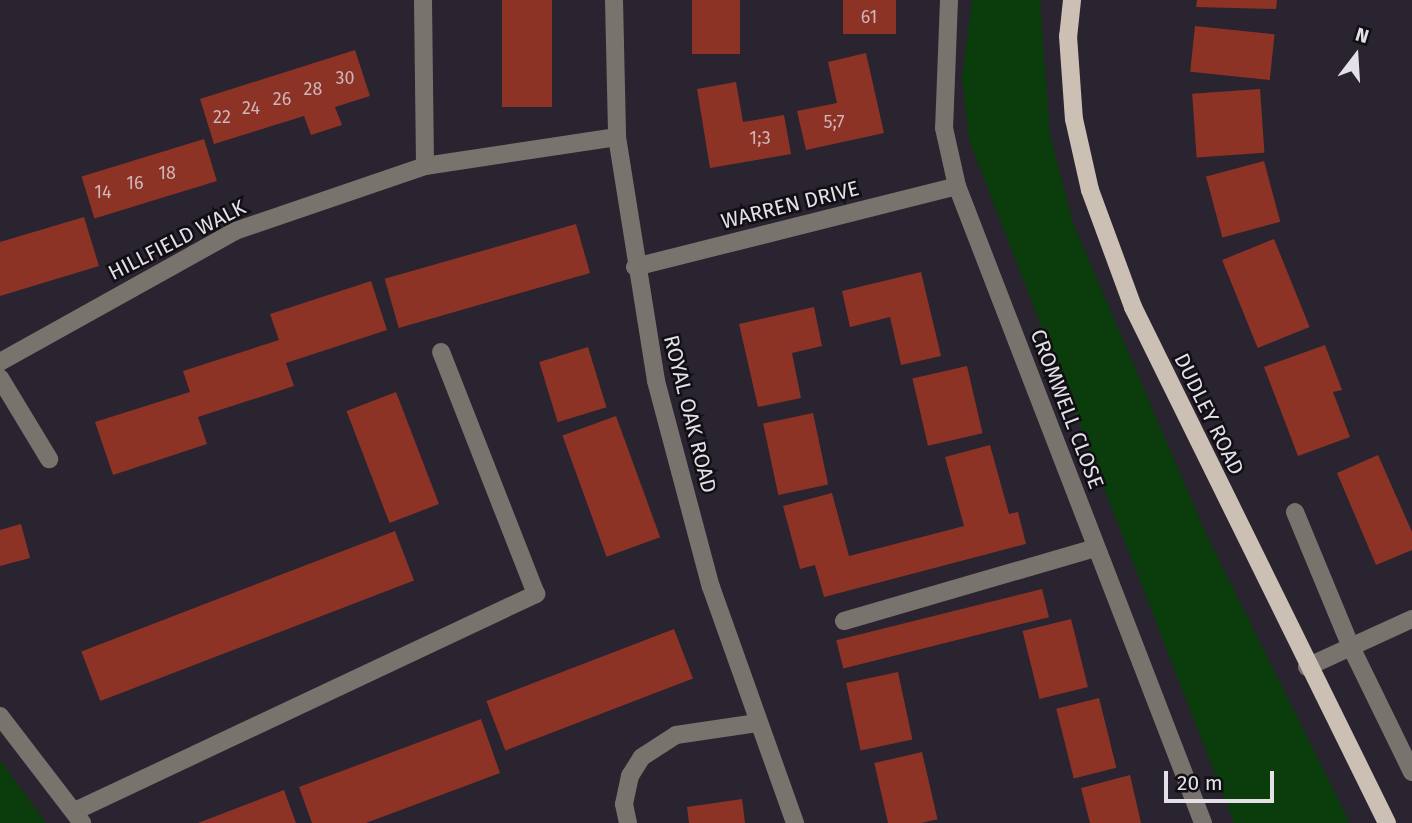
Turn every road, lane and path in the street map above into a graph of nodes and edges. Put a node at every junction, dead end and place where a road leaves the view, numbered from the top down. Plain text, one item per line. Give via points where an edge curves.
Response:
1 (423, 0) edge
2 (614, 0) edge
3 (949, 0) edge
4 (1072, 0) edge
5 (617, 137) junction
6 (425, 166) junction
7 (957, 186) junction
8 (635, 267) junction
9 (440, 352) dead end
10 (0, 362) edge
11 (0, 378) edge
12 (49, 459) dead end
13 (1295, 512) dead end
14 (1096, 548) junction
15 (1412, 619) edge
16 (844, 621) dead end
17 (1351, 647) junction
18 (1307, 667) junction
19 (0, 716) edge
20 (757, 723) junction
21 (1412, 772) edge
22 (78, 817) edge
23 (628, 823) edge
24 (795, 823) edge
25 (1203, 823) edge
26 (1387, 823) edge

1 - 6 street
2 - 5 street, ROYAL OAK ROAD
3 - 7 street, CROMWELL CLOSE via 944,128
4 - 18 main road, DUDLEY ROAD via 1068,36 1074,119 1090,190 1133,307
5 - 6 street, HILLFIELD WALK
5 - 8 street, ROYAL OAK ROAD
6 - 10 street, HILLFIELD WALK via 236,231
7 - 8 street, WARREN DRIVE
7 - 14 street, CROMWELL CLOSE
8 - 20 street, ROYAL OAK ROAD via 656,381 707,574
9 - 22 street via 536,594
11 - 12 street
13 - 17 street
14 - 16 street
14 - 25 street, CROMWELL CLOSE
15 - 17 street
17 - 18 street
17 - 21 street
18 - 26 main road, DUDLEY ROAD
19 - 22 street
20 - 23 street via 676,735 642,757 630,776 624,804
20 - 24 street, ROYAL OAK ROAD

